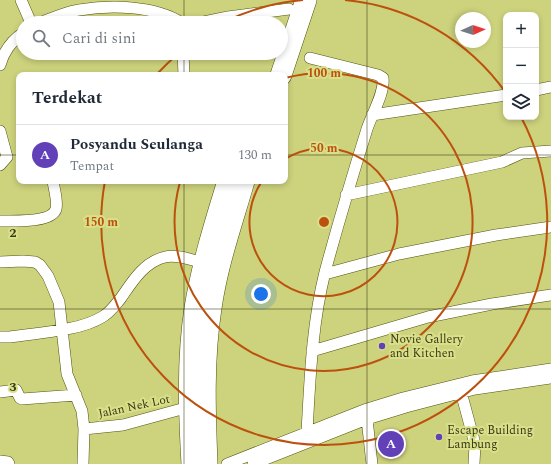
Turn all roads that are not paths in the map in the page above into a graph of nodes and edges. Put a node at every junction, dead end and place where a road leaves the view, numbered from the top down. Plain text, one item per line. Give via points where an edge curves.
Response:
1 (21, 0) edge
2 (296, 3) edge
3 (28, 16) edge
4 (60, 16) edge
5 (169, 16) edge
6 (233, 16) edge
7 (288, 18) edge
8 (16, 39) edge
9 (288, 41) edge
10 (310, 58) dead end
11 (183, 60) edge
12 (270, 60) edge
13 (284, 60) edge
14 (0, 61) edge
15 (184, 72) edge
16 (266, 72) edge
17 (282, 72) edge
18 (551, 87) edge
19 (539, 89) edge
20 (503, 95) edge
21 (372, 115) junction
22 (0, 130) edge
23 (551, 151) edge
24 (0, 165) edge
25 (54, 184) edge
26 (227, 184) edge
27 (243, 184) edge
28 (346, 195) junction
29 (0, 221) edge
30 (551, 227) edge
31 (0, 262) edge
32 (204, 263) junction
33 (325, 274) junction
34 (551, 295) edge
35 (62, 329) junction
36 (0, 337) edge
37 (312, 351) junction
38 (551, 369) edge
39 (551, 378) edge
40 (0, 392) edge
41 (461, 392) junction
42 (76, 395) junction
43 (404, 403) junction
44 (189, 407) junction
45 (366, 419) junction
46 (84, 429) junction
47 (307, 432) junction
48 (0, 461) edge
49 (268, 461) edge
50 (9, 464) edge
51 (83, 464) edge
52 (192, 464) edge
53 (207, 464) edge
54 (227, 464) edge
55 (253, 464) edge
56 (372, 464) edge
57 (474, 464) edge

1 - 3 street
2 - 6 street
2 - 7 highway
2 - 9 highway
4 - 5 street via 78,10 105,7 156,11
8 - 14 street via 7,47
10 - 21 street via 383,78 384,85
11 - 15 street
12 - 16 highway
13 - 17 highway
18 - 19 street
20 - 21 street
21 - 28 street
22 - 24 street via 7,157
23 - 28 street via 522,153 502,162
25 - 29 street via 57,205 52,215 44,218
26 - 32 highway
27 - 53 highway via 219,266 211,309 205,368
28 - 33 street
30 - 33 street via 399,254
31 - 35 street via 23,261 40,265 48,276 59,302
32 - 35 street via 166,257 152,262 140,273 108,314 84,326
32 - 44 highway via 191,338
33 - 37 street via 317,306
34 - 37 street via 428,317
35 - 36 street
35 - 42 street via 67,374
37 - 47 street
38 - 43 street via 472,381
39 - 41 street
40 - 42 street via 16,390 20,398
41 - 43 street
41 - 57 street via 475,444
42 - 46 street via 82,411
43 - 45 street
43 - 47 street via 364,410
44 - 46 street, Jalan Nek Lot via 123,425
44 - 52 highway
45 - 49 street
45 - 56 street
46 - 51 street
47 - 54 street
48 - 50 street
49 - 55 street

